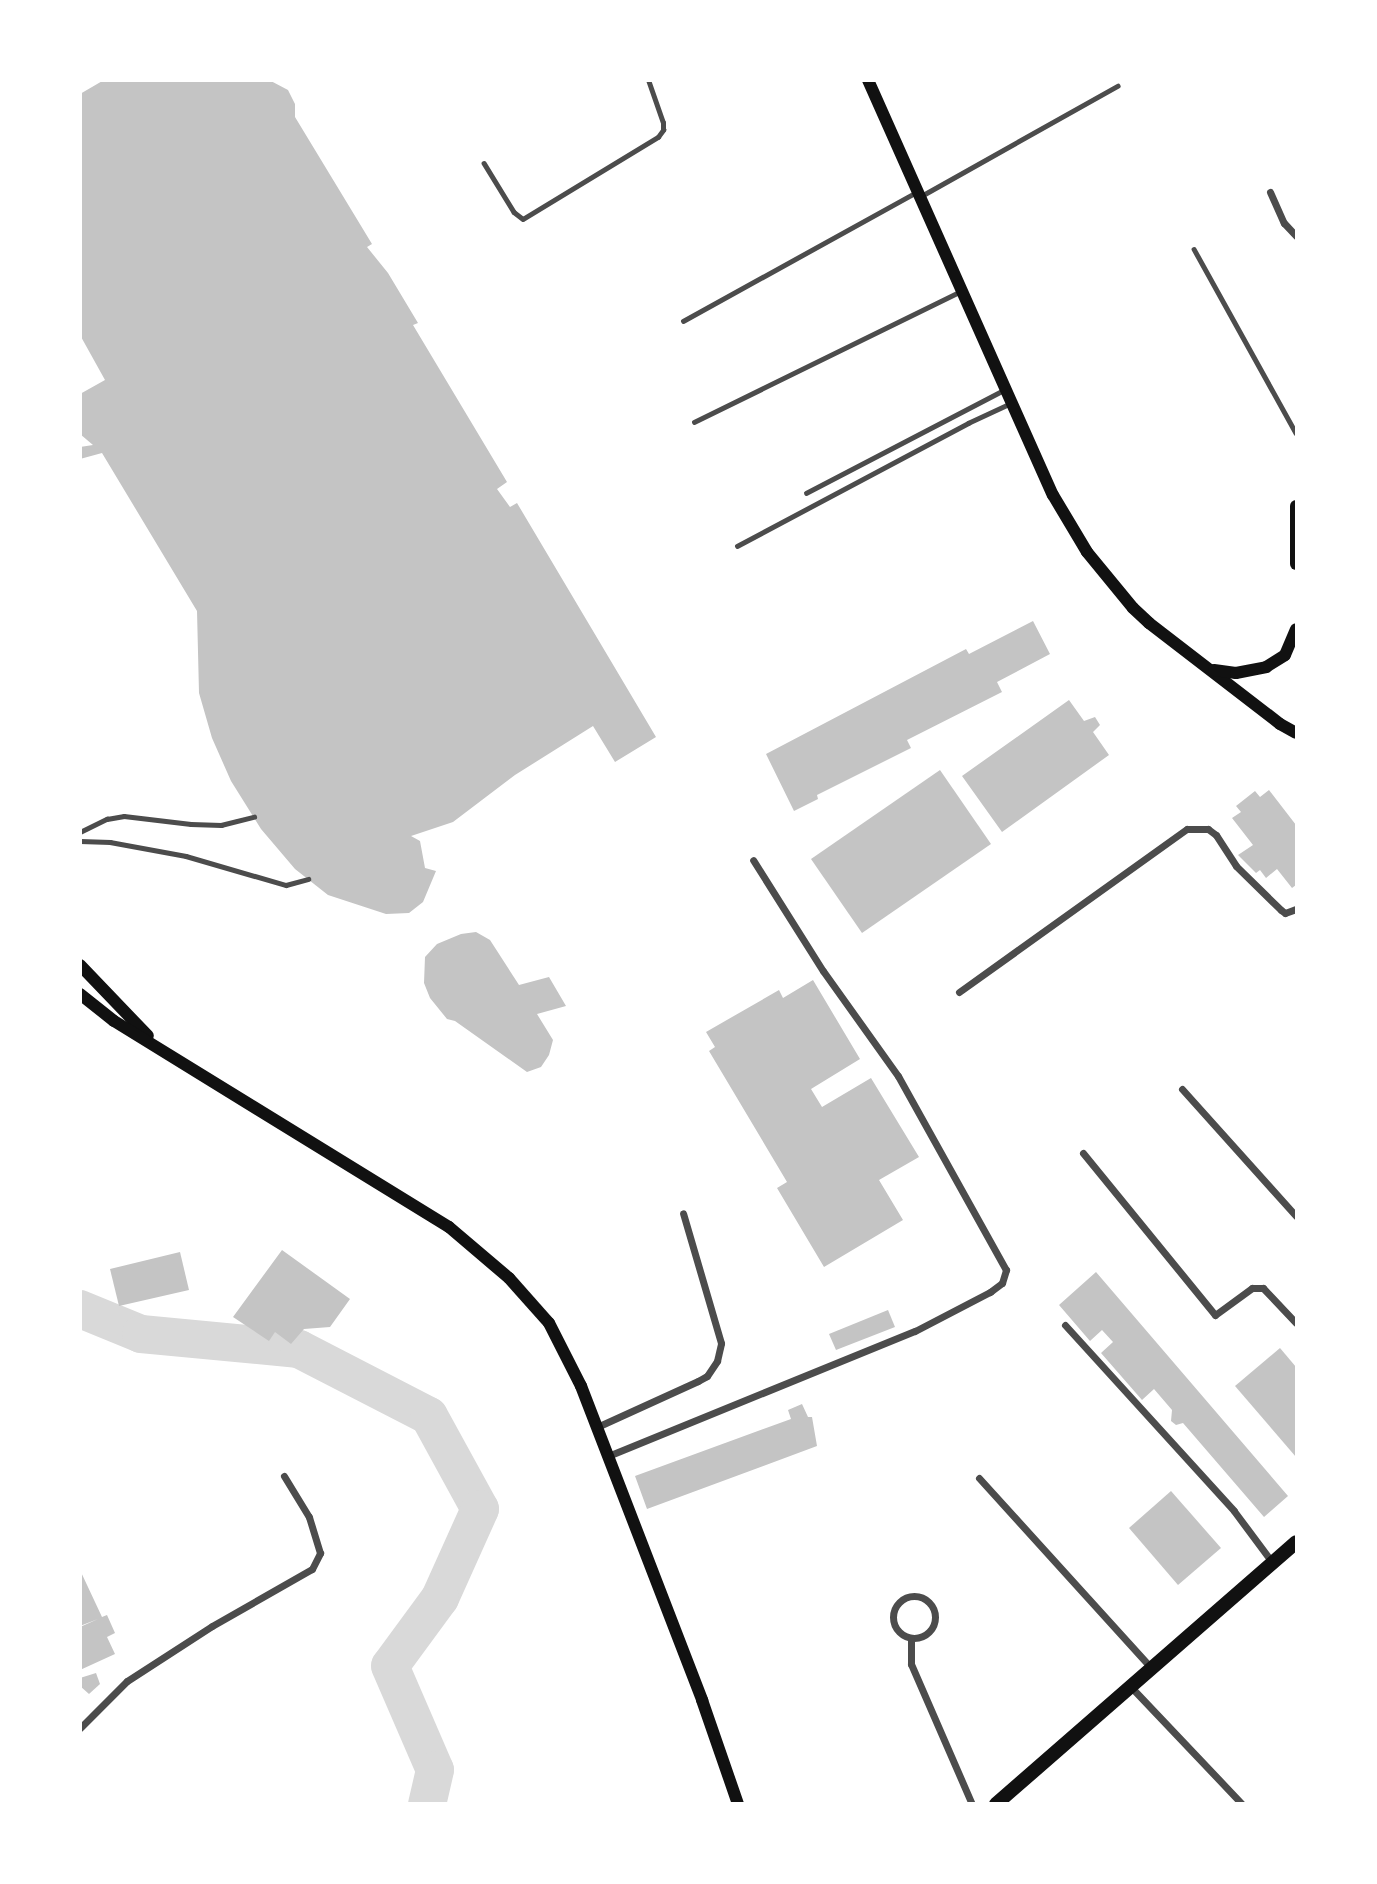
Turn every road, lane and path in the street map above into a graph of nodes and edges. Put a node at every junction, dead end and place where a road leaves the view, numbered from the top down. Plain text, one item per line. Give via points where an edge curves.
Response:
1 (648, 80) edge
2 (868, 80) edge
3 (1117, 86) dead end
4 (484, 163) dead end
5 (1270, 192) dead end
6 (921, 193) junction
7 (1297, 236) edge
8 (1194, 249) dead end
9 (963, 290) junction
10 (683, 321) dead end
11 (1006, 389) junction
12 (1012, 403) junction
13 (694, 422) dead end
14 (1297, 433) edge
15 (806, 493) dead end
16 (1297, 506) edge
17 (737, 546) dead end
18 (1297, 564) edge
19 (1297, 629) edge
20 (1213, 670) junction
21 (1297, 733) edge
22 (254, 817) dead end
23 (80, 832) edge
24 (80, 841) edge
25 (753, 860) dead end
26 (308, 879) dead end
27 (1297, 909) edge
28 (80, 965) edge
29 (960, 992) dead end
30 (80, 994) edge
31 (155, 1045) junction
32 (1182, 1089) dead end
33 (1083, 1153) dead end
34 (683, 1213) dead end
35 (1297, 1216) edge
36 (1297, 1323) edge
37 (1065, 1325) dead end
38 (597, 1427) junction
39 (608, 1456) junction
40 (284, 1476) dead end
41 (979, 1478) dead end
42 (1297, 1542) edge
43 (1272, 1563) junction
44 (911, 1639) junction
45 (1152, 1669) junction
46 (1131, 1687) junction
47 (80, 1728) edge
48 (738, 1804) edge
49 (972, 1804) edge
50 (996, 1804) edge
51 (1242, 1804) edge

1 - 4 lane via 663,123 658,137 523,219
2 - 6 main road
3 - 6 lane
5 - 7 street via 1284,223
6 - 9 main road
6 - 10 lane
8 - 14 lane
9 - 11 main road
9 - 13 lane
11 - 12 main road
11 - 15 lane
12 - 17 lane
12 - 20 main road via 1053,495 1087,552 1133,608 1177,647
16 - 18 main road
19 - 20 main road via 1285,655 1266,667 1236,673
20 - 21 main road
22 - 23 lane via 211,825 124,816
24 - 26 lane via 186,856 286,885
25 - 39 street via 898,1076 1006,1270 1002,1283 989,1292 915,1331
27 - 29 street via 1281,910 1236,866 1208,829 1187,828
28 - 31 main road
30 - 31 main road
31 - 38 main road via 449,1227 509,1278 549,1323
32 - 35 street
33 - 36 street via 1215,1315 1252,1288 1263,1288
34 - 38 street via 721,1343 717,1361 698,1381
37 - 43 street via 1234,1511
38 - 39 main road
39 - 48 main road
40 - 47 street via 309,1517 320,1553 312,1569 127,1681
41 - 45 street
42 - 43 main road
43 - 45 main road
44 - 44 street via 899,1632 893,1613 902,1599 918,1596 932,1606 934,1621 925,1635
44 - 49 street via 911,1664
45 - 46 main road
46 - 50 main road
46 - 51 street

